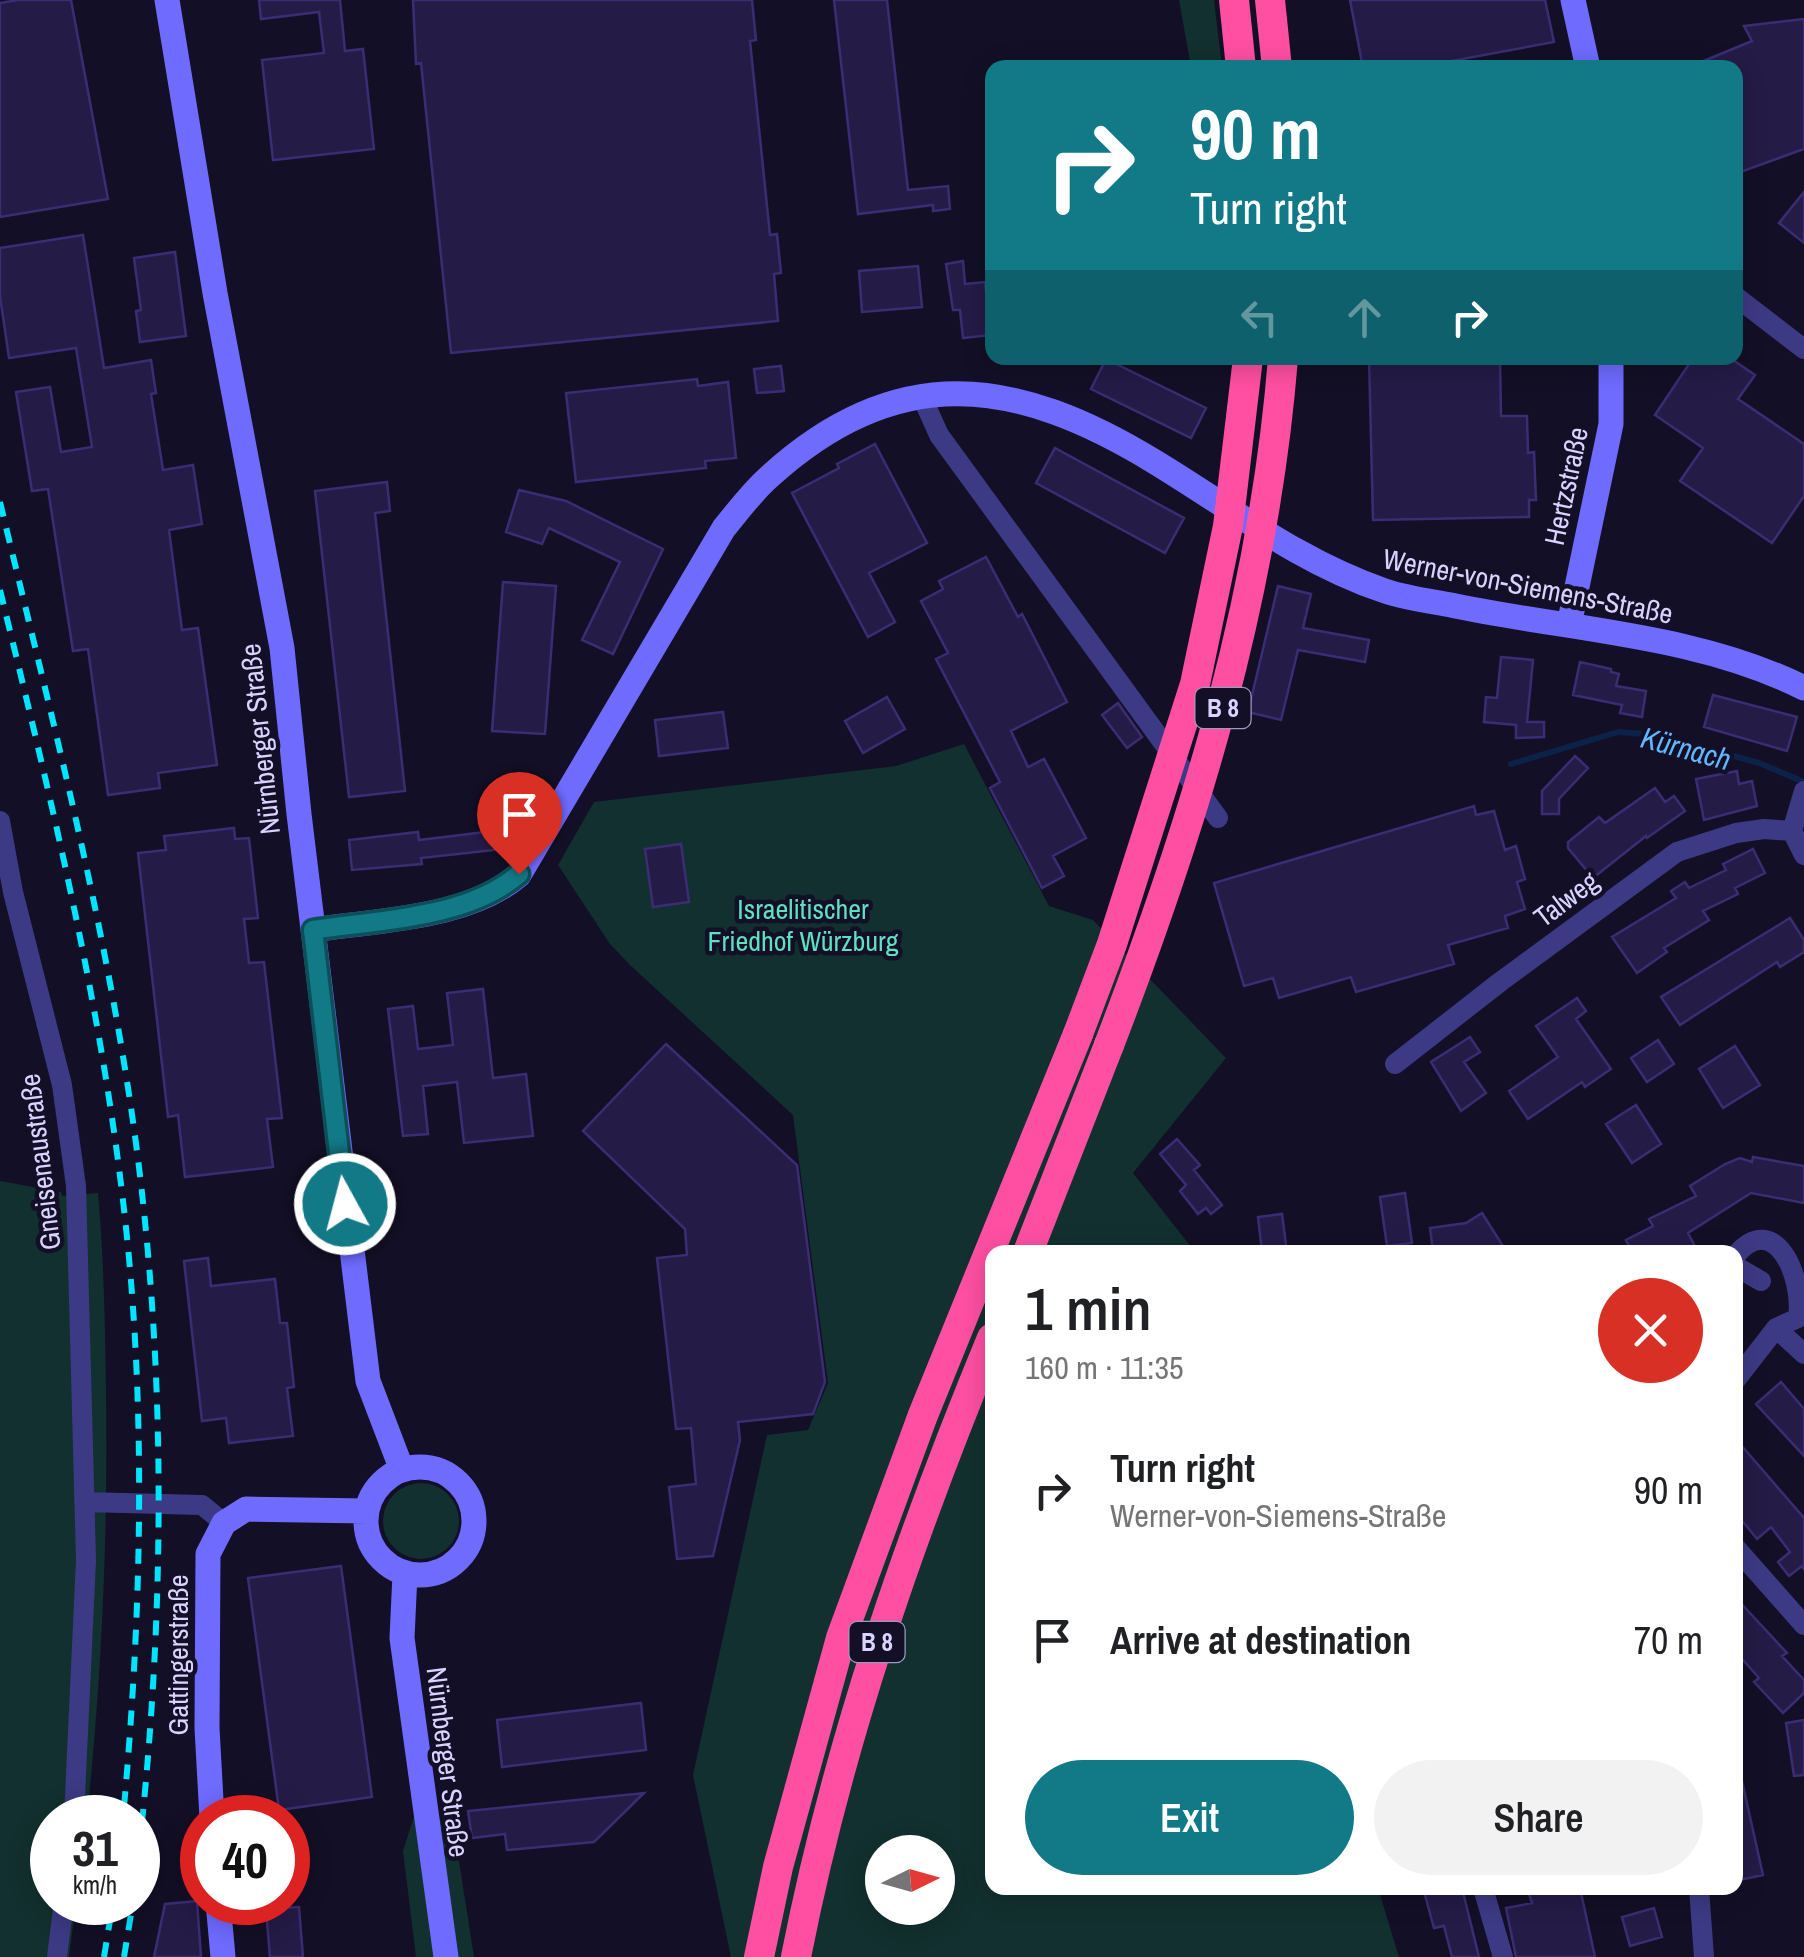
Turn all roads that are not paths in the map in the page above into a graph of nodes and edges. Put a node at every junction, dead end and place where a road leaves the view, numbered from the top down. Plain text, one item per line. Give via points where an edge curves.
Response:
1 (167, 0) edge
2 (1234, 0) edge
3 (1270, 0) edge
4 (1573, 0) edge
5 (1240, 60) edge
6 (1276, 60) edge
7 (1586, 60) edge
8 (1743, 302) edge
9 (1804, 349) edge
10 (1247, 365) edge
11 (1282, 365) edge
12 (1611, 365) edge
13 (922, 397) junction
14 (1569, 625) junction
15 (1804, 688) edge
16 (1803, 794) edge
17 (1218, 818) dead end
18 (0, 821) edge
19 (1792, 831) junction
20 (1804, 855) edge
21 (313, 930) junction
22 (1395, 1064) dead end
23 (992, 1245) edge
24 (1031, 1245) edge
25 (1743, 1247) edge
26 (985, 1263) edge
27 (1743, 1271) edge
28 (1761, 1281) dead end
29 (1776, 1328) junction
30 (1804, 1354) edge
31 (985, 1355) edge
32 (1743, 1371) edge
33 (402, 1470) junction
34 (84, 1502) junction
35 (366, 1510) junction
36 (224, 1523) junction
37 (1743, 1557) edge
38 (405, 1574) junction
39 (1804, 1625) edge
40 (75, 1795) edge
41 (211, 1795) edge
42 (1486, 1895) edge
43 (1699, 1895) edge
44 (61, 1925) edge
45 (221, 1925) edge
46 (758, 1951) edge
47 (58, 1957) edge
48 (224, 1957) edge
49 (446, 1957) edge
50 (796, 1957) edge
51 (1503, 1957) edge
52 (1704, 1957) edge

1 - 21 street, Nürnberger Straße via 282,648
2 - 5 highway
3 - 6 highway
4 - 7 street
8 - 9 street
10 - 23 highway, B 8, bridge via 1228,526 1195,684 1128,896
11 - 24 highway, B 8, bridge via 1262,532 1228,690 1177,860
12 - 14 street, Hertzstraße via 1611,424
13 - 14 street, Werner-von-Siemens-Straße via 962,391 1043,406 1096,427 1335,573 1390,592
13 - 17 street via 939,436
13 - 21 street, Werner-von-Siemens-Straße via 878,407 822,434 767,478 724,528 519,874 504,887 423,916
14 - 15 street, Werner-von-Siemens-Straße via 1673,645
16 - 19 street
18 - 34 street, Gneisenaustraße via 62,1085 76,1186
19 - 20 street
19 - 22 street, Talweg via 1736,833 1678,852
21 - 33 street, Nürnberger Straße via 368,1381
25 - 29 street via 1762,1239 1780,1246 1795,1266 1803,1302 1798,1318
26 - 46 highway, B 8, bridge via 842,1638
27 - 28 street
29 - 30 street
29 - 32 street
31 - 50 highway, B 8 via 876,1646
33 - 35 street via 383,1481
33 - 38 street via 444,1472 466,1494 474,1529 457,1562 441,1572
34 - 36 street via 202,1504
34 - 40 street, Gneisenaustraße
35 - 36 street via 246,1508
35 - 38 street via 378,1556
36 - 41 street, Gattingerstraße via 208,1554
37 - 39 street
38 - 49 street, Nürnberger Straße via 402,1638
42 - 51 street
43 - 52 street
44 - 47 street
45 - 48 street

